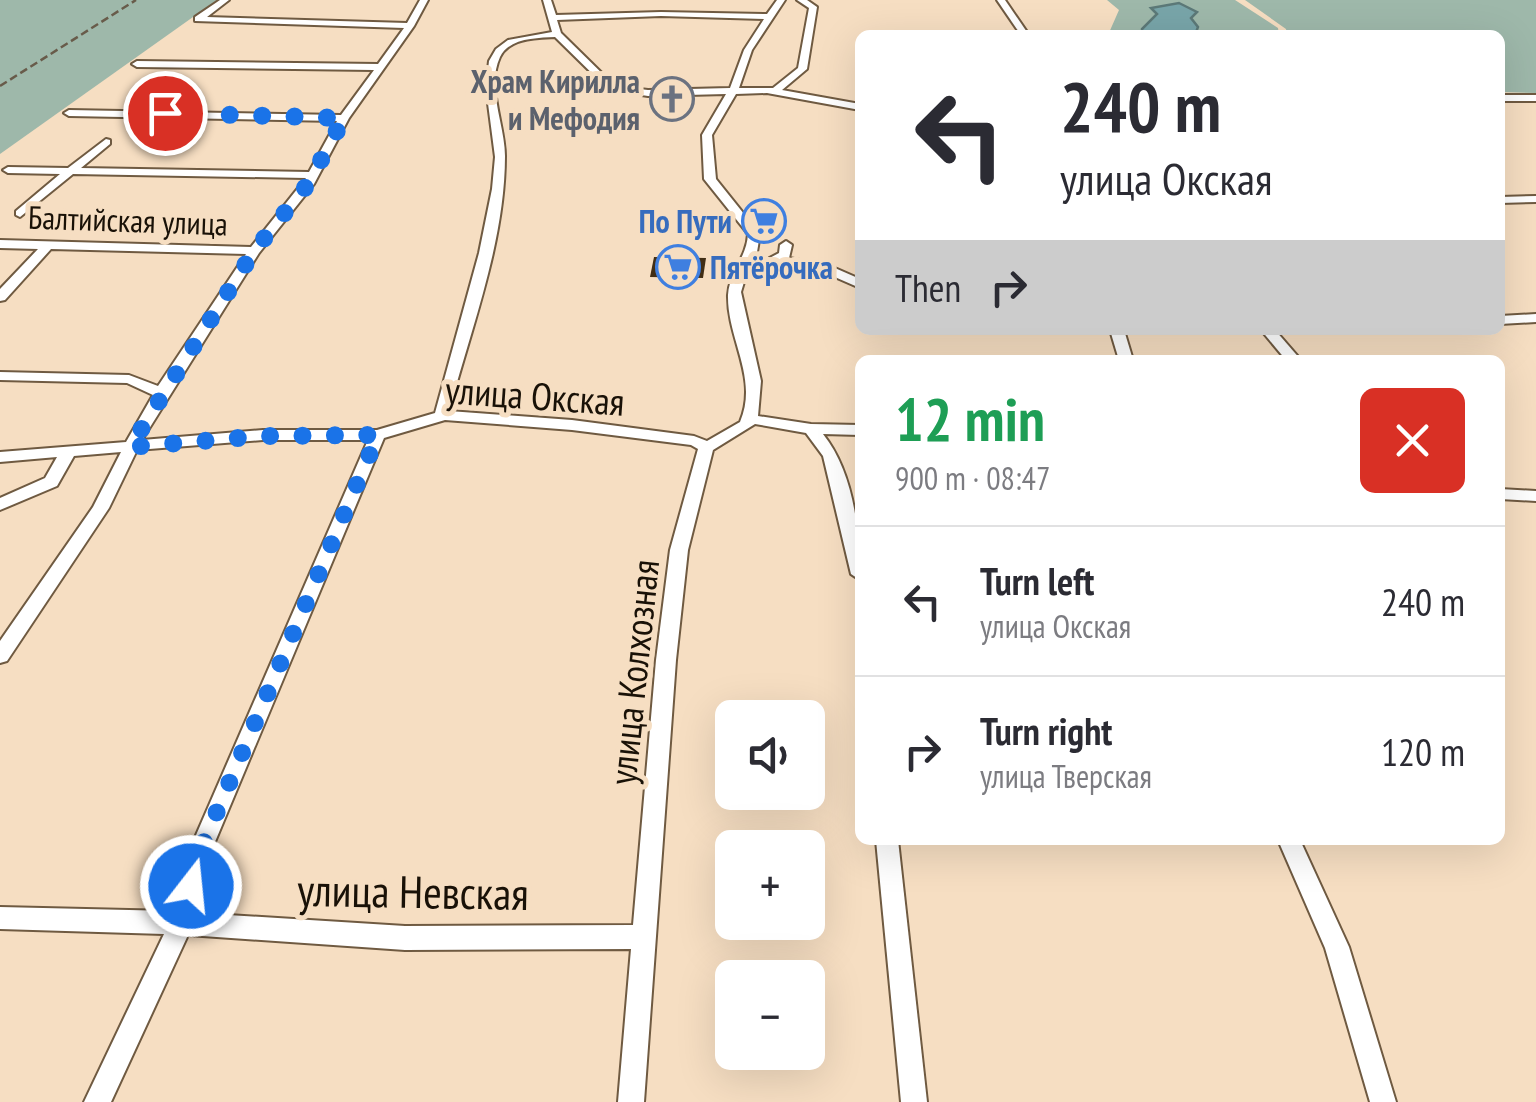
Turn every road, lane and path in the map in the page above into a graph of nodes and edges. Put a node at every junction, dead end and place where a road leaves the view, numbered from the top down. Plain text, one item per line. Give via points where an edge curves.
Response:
1 (225, 0) edge
2 (424, 0) edge
3 (548, 0) edge
4 (781, 0) edge
5 (801, 0) edge
6 (1000, 0) edge
7 (769, 16) junction
8 (555, 18) junction
9 (410, 26) junction
10 (1021, 30) edge
11 (556, 34) junction
12 (137, 64) dead end
13 (380, 67) junction
14 (734, 89) junction
15 (776, 91) junction
16 (1505, 98) edge
17 (1536, 98) edge
18 (855, 106) edge
19 (69, 113) dead end
20 (344, 118) junction
21 (106, 142) dead end
22 (8, 170) dead end
23 (73, 171) junction
24 (312, 175) junction
25 (1536, 199) edge
26 (1505, 200) edge
27 (20, 213) dead end
28 (775, 240) junction
29 (0, 244) edge
30 (47, 246) junction
31 (254, 251) junction
32 (781, 261) junction
33 (738, 280) junction
34 (855, 282) edge
35 (0, 297) edge
36 (1536, 318) edge
37 (1505, 320) edge
38 (1272, 335) edge
39 (1290, 355) edge
40 (0, 376) edge
41 (161, 394) junction
42 (444, 415) junction
43 (751, 419) junction
44 (811, 429) junction
45 (855, 430) edge
46 (378, 435) junction
47 (130, 447) junction
48 (707, 447) junction
49 (67, 454) junction
50 (0, 457) edge
51 (1505, 494) edge
52 (1536, 496) edge
53 (0, 504) edge
54 (855, 554) edge
55 (0, 656) edge
56 (888, 845) edge
57 (1290, 845) edge
58 (0, 918) edge
59 (182, 923) junction
60 (645, 937) junction
61 (97, 1102) edge
62 (631, 1102) edge
63 (914, 1102) edge
64 (1383, 1102) edge

1 - 9 street via 198,20
2 - 9 street
3 - 8 street
4 - 7 street
5 - 15 street via 813,7 803,68
6 - 10 street
7 - 8 street
7 - 14 street
8 - 11 street
9 - 13 street
11 - 14 street via 608,86 648,93
11 - 42 street via 513,42 494,62 500,165
12 - 13 street
13 - 20 street
14 - 15 street
14 - 28 street via 708,132 710,179
15 - 18 street
16 - 17 street
19 - 20 street
20 - 24 street
21 - 23 street
22 - 23 street
23 - 24 street
23 - 27 street
24 - 31 street
25 - 26 street
28 - 32 street via 786,254
28 - 33 street via 750,256
29 - 30 street, Балтийская улица
30 - 31 street, Балтийская улица
30 - 35 street
31 - 41 street
32 - 33 street
32 - 34 street
33 - 43 street via 734,298 755,386
36 - 37 street
38 - 39 street
40 - 41 street via 129,379
41 - 47 street
42 - 46 street, улица Окская
42 - 48 street, улица Окская via 572,425
43 - 44 street
43 - 48 street
44 - 45 street
44 - 54 street via 831,456
46 - 47 street, улица Окская
46 - 59 street via 201,849
47 - 49 street, улица Окская
47 - 55 street via 101,508
48 - 60 street, улица Колхозная via 689,502 666,660
49 - 50 street, улица Окская
49 - 53 street via 51,482
51 - 52 street
56 - 63 street
57 - 64 street via 1337,947
58 - 59 street, улица Невская
59 - 60 street, улица Невская via 404,938
59 - 61 street
60 - 62 street, улица Колхозная

